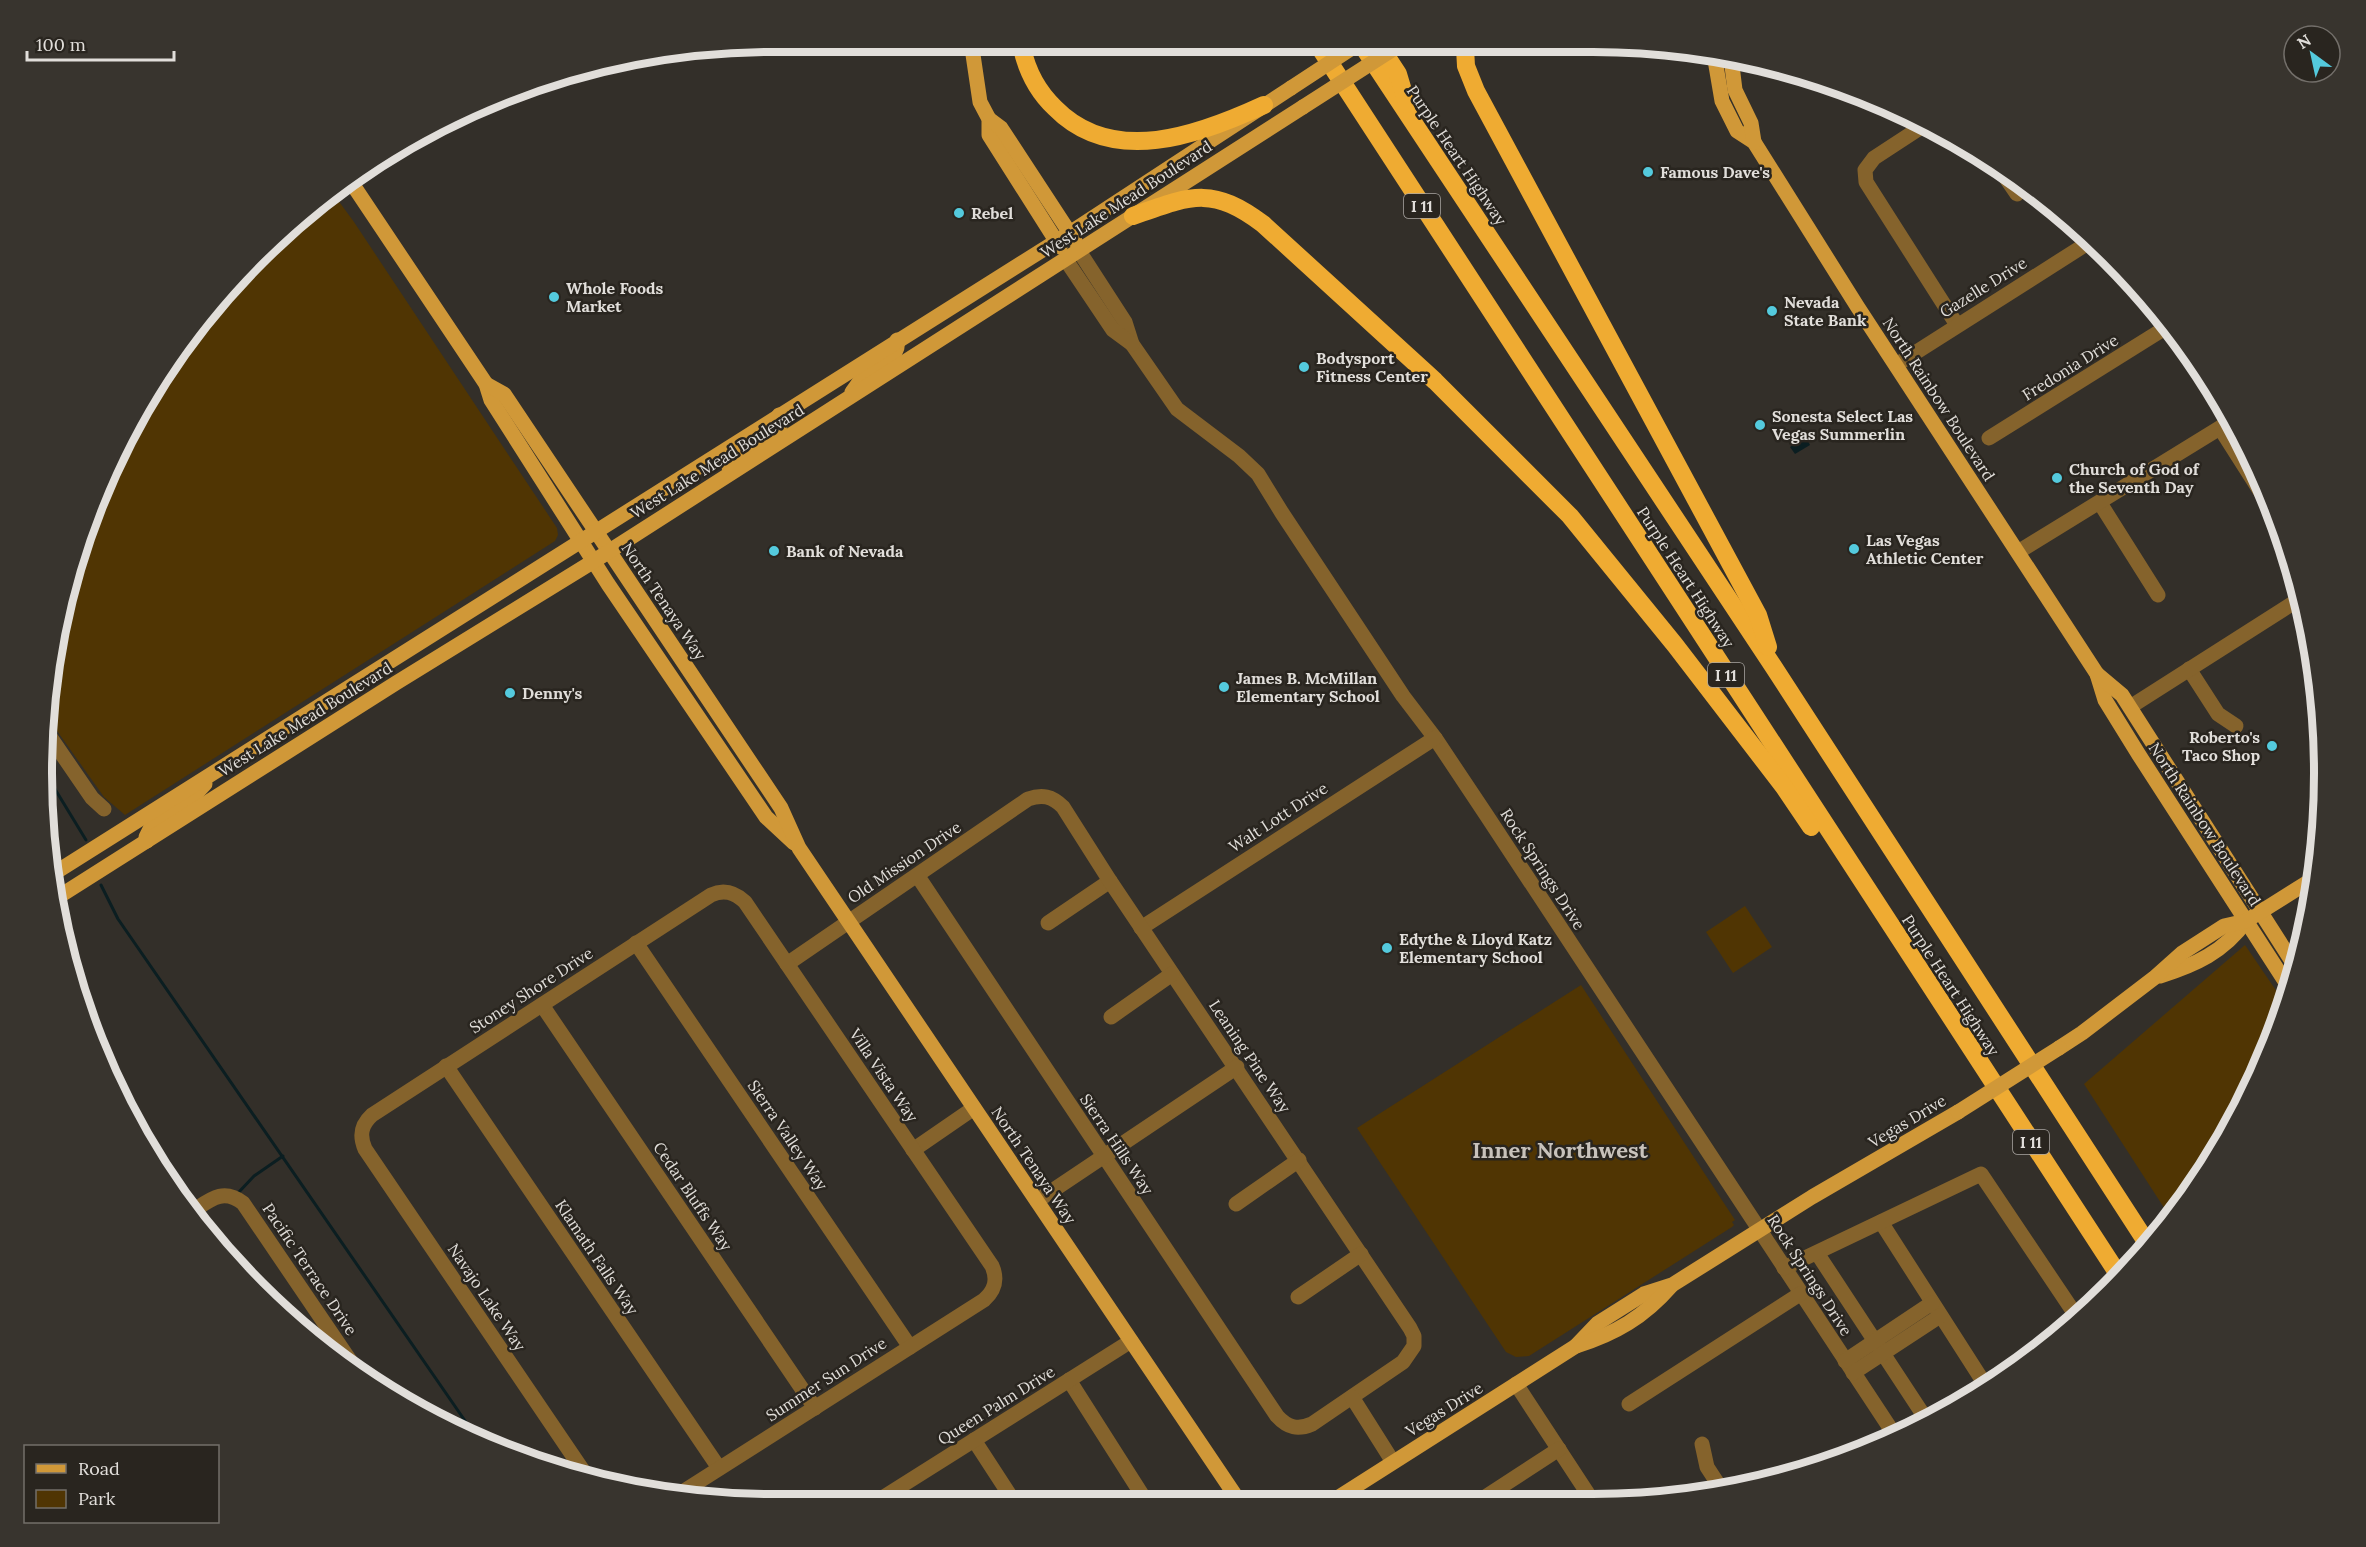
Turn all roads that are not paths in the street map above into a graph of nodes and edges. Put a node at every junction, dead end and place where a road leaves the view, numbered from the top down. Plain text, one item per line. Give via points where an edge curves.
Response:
1 (973, 52) edge
2 (1023, 52) edge
3 (1323, 52) edge
4 (1346, 52) edge
5 (1367, 52) edge
6 (1384, 52) edge
7 (1389, 52) edge
8 (1465, 52) edge
9 (1716, 63) edge
10 (1732, 66) edge
11 (1264, 105) junction
12 (1414, 126) junction
13 (1917, 130) edge
14 (1754, 142) junction
15 (354, 187) edge
16 (2012, 187) edge
17 (2016, 194) dead end
18 (1133, 216) junction
19 (1064, 236) junction
20 (2083, 246) edge
21 (1079, 251) junction
22 (1066, 260) junction
23 (970, 294) junction
24 (1958, 325) junction
25 (2161, 330) edge
26 (897, 340) junction
27 (1132, 344) junction
28 (911, 359) junction
29 (1896, 365) junction
30 (837, 379) junction
31 (486, 384) junction
32 (847, 400) junction
33 (779, 415) junction
34 (2223, 425) edge
35 (791, 436) junction
36 (1989, 438) dead end
37 (708, 488) junction
38 (2100, 503) junction
39 (596, 531) junction
40 (581, 540) junction
41 (609, 551) junction
42 (2018, 552) junction
43 (594, 561) junction
44 (2158, 595) dead end
45 (2293, 603) edge
46 (384, 665) junction
47 (1773, 666) junction
48 (2189, 669) junction
49 (2097, 674) junction
50 (396, 683) junction
51 (2130, 707) junction
52 (704, 724) junction
53 (2236, 726) dead end
54 (1435, 738) junction
55 (53, 742) edge
56 (751, 763) junction
57 (219, 769) junction
58 (744, 785) junction
59 (1043, 796) joint
60 (781, 808) junction
61 (104, 809) dead end
62 (117, 833) junction
63 (147, 841) junction
64 (799, 848) junction
65 (59, 870) edge
66 (916, 875) junction
67 (1110, 881) junction
68 (2305, 884) edge
69 (62, 891) edge
70 (729, 892) joint
71 (63, 894) edge
72 (2261, 912) junction
73 (848, 921) junction
74 (2246, 921) junction
75 (1048, 923) dead end
76 (1141, 928) junction
77 (636, 943) junction
78 (2290, 957) edge
79 (786, 964) junction
80 (1172, 974) junction
81 (2283, 979) edge
82 (542, 1005) junction
83 (1943, 1008) junction
84 (1111, 1017) dead end
85 (446, 1066) junction
86 (1236, 1067) junction
87 (974, 1108) junction
88 (361, 1130) joint
89 (913, 1150) junction
90 (1104, 1157) junction
91 (1299, 1160) junction
92 (1037, 1201) junction
93 (1236, 1204) dead end
94 (198, 1208) edge
95 (1881, 1222) junction
96 (1759, 1230) junction
97 (2144, 1238) edge
98 (1817, 1253) junction
99 (1361, 1254) junction
100 (1784, 1268) junction
101 (2115, 1270) edge
102 (995, 1286) joint
103 (1800, 1294) junction
104 (1298, 1298) dead end
105 (1936, 1309) junction
106 (2073, 1311) edge
107 (1131, 1341) junction
108 (910, 1347) junction
109 (1879, 1347) junction
110 (345, 1353) edge
111 (1849, 1367) junction
112 (1069, 1380) junction
113 (1982, 1380) edge
114 (1516, 1384) junction
115 (1352, 1397) junction
116 (1629, 1404) dead end
117 (815, 1408) junction
118 (1923, 1414) edge
119 (1887, 1431) edge
120 (974, 1440) junction
121 (1702, 1444) dead end
122 (1559, 1449) junction
123 (1393, 1462) junction
124 (581, 1468) edge
125 (719, 1468) junction
126 (1718, 1483) edge
127 (687, 1489) edge
128 (888, 1494) edge
129 (1009, 1494) edge
130 (1142, 1494) edge
131 (1234, 1494) edge
132 (1343, 1494) edge
133 (1490, 1494) edge
134 (1588, 1494) edge

1 - 19 main road, Rock Springs Drive via 980,102 989,119 1001,128
2 - 11 highway via 1031,75 1051,104 1077,126 1110,139 1156,141 1223,124
3 - 83 highway, Purple Heart Highway / I 11
4 - 11 main road, West Lake Mead Boulevard, bridge
5 - 12 highway, Purple Heart Highway / I 11
6 - 12 highway via 1398,74
7 - 18 main road, West Lake Mead Boulevard, bridge
8 - 47 highway via 1476,91 1758,615
9 - 14 main road, North Rainbow Boulevard via 1722,101 1737,131
10 - 14 main road, North Rainbow Boulevard via 1735,90 1751,123
11 - 19 main road, West Lake Mead Boulevard
12 - 47 highway, Purple Heart Highway / I 11
13 - 24 street via 1874,158 1865,170 1866,182
14 - 29 main road, North Rainbow Boulevard
15 - 31 main road, North Tenaya Way
16 - 17 street
18 - 21 main road, West Lake Mead Boulevard
18 - 83 highway via 1179,199 1209,196 1229,202 1247,212 1436,381 1546,490 1620,576 1784,787 1855,893
19 - 21 main road, Rock Springs Drive
19 - 22 main road, Rock Springs Drive
19 - 23 main road, West Lake Mead Boulevard
20 - 24 street, Gazelle Drive
21 - 22 main road, West Lake Mead Boulevard
21 - 27 street, Rock Springs Drive via 1125,322
22 - 27 street, Rock Springs Drive via 1113,330
22 - 28 main road, West Lake Mead Boulevard
23 - 26 main road, West Lake Mead Boulevard
23 - 28 main road via 948,318 909,345
24 - 29 street, Gazelle Drive
25 - 36 street, Fredonia Drive
26 - 30 main road, West Lake Mead Boulevard
26 - 32 main road via 895,354 867,373
27 - 54 street, Rock Springs Drive via 1178,409 1258,474 1403,696
28 - 32 main road, West Lake Mead Boulevard
29 - 42 main road, North Rainbow Boulevard
30 - 33 main road, West Lake Mead Boulevard
30 - 35 main road via 825,397 794,418
31 - 39 main road, North Tenaya Way via 504,394
31 - 40 main road, North Tenaya Way via 491,400
32 - 35 main road, West Lake Mead Boulevard
33 - 37 main road via 779,428 747,450
33 - 39 main road, West Lake Mead Boulevard
34 - 38 street
35 - 37 main road, West Lake Mead Boulevard
37 - 41 main road, West Lake Mead Boulevard
38 - 42 street
38 - 44 street
39 - 40 main road, West Lake Mead Boulevard
39 - 41 main road, North Tenaya Way
40 - 43 main road, North Tenaya Way
40 - 46 main road, West Lake Mead Boulevard
41 - 43 main road, West Lake Mead Boulevard
41 - 56 main road, North Tenaya Way
42 - 49 main road, North Rainbow Boulevard
43 - 50 main road, West Lake Mead Boulevard
43 - 52 main road, North Tenaya Way
45 - 48 street
46 - 50 main road
46 - 57 main road, West Lake Mead Boulevard
47 - 97 highway, Purple Heart Highway / I 11
48 - 51 street
48 - 53 street via 2218,714
49 - 51 main road, North Rainbow Boulevard
49 - 74 main road, North Rainbow Boulevard via 2105,700
50 - 63 main road, West Lake Mead Boulevard
51 - 72 main road, North Rainbow Boulevard
52 - 56 main road via 740,761
52 - 58 main road, North Tenaya Way
54 - 76 street, Walt Lott Drive
54 - 96 street, Rock Springs Drive
55 - 61 street
56 - 60 main road, North Tenaya Way
57 - 62 main road, West Lake Mead Boulevard
57 - 63 main road via 192,798 152,825
58 - 60 main road via 753,783
58 - 64 main road, North Tenaya Way via 766,817
59 - 66 street, Old Mission Drive via 1028,799
59 - 67 street, Leaning Pine Way via 1063,807
60 - 64 main road, North Tenaya Way
62 - 65 main road, West Lake Mead Boulevard
62 - 69 main road via 132,831 135,837 71,878
63 - 71 main road, West Lake Mead Boulevard
64 - 73 main road, North Tenaya Way
66 - 73 street, Old Mission Drive
66 - 90 street, Sierra Hills Way
67 - 75 street
67 - 76 street, Leaning Pine Way
68 - 72 main road, Vegas Drive
70 - 77 street, Stoney Shore Drive via 711,895
70 - 79 street, Villa Vista Way via 745,902
72 - 74 main road, Vegas Drive
72 - 78 main road, North Rainbow Boulevard
73 - 79 street, Old Mission Drive
73 - 87 main road, North Tenaya Way
74 - 81 main road, North Rainbow Boulevard
74 - 96 main road, Vegas Drive, bridge via 2233,940 2190,967 2154,978 2059,1048
76 - 80 street, Leaning Pine Way
77 - 82 street, Stoney Shore Drive
77 - 108 street, Sierra Valley Way
79 - 89 street, Villa Vista Way
80 - 84 street
80 - 86 street, Leaning Pine Way
82 - 85 street, Stoney Shore Drive
82 - 117 street, Cedar Bluffs Way
83 - 101 highway, Purple Heart Highway / I 11
85 - 88 street, Stoney Shore Drive via 372,1114
85 - 125 street, Klamath Falls Way
86 - 90 street
86 - 91 street, Leaning Pine Way
87 - 89 street
87 - 92 main road, North Tenaya Way
88 - 124 street, Navajo Lake Way via 365,1149
89 - 102 street, Villa Vista Way via 992,1266
90 - 92 street
90 - 115 street, Sierra Hills Way via 1284,1424 1303,1428
91 - 93 street
91 - 99 street, Leaning Pine Way
92 - 107 main road, North Tenaya Way
94 - 110 street, Pacific Terrace Drive via 223,1195 234,1196 243,1203
95 - 98 street
95 - 105 street
95 - 106 street via 1981,1174
96 - 100 street, Rock Springs Drive
96 - 114 main road, Vegas Drive via 1672,1285 1653,1307 1606,1337 1576,1346
98 - 100 street
98 - 109 street
99 - 104 street
99 - 115 street, Leaning Pine Way via 1410,1328 1414,1346 1403,1362
100 - 103 street, Rock Springs Drive
102 - 108 street, Summer Sun Drive via 984,1300
103 - 111 street, Rock Springs Drive
103 - 116 street
105 - 109 street
105 - 113 street
107 - 112 street, Queen Palm Drive
107 - 131 main road, North Tenaya Way
108 - 117 street, Summer Sun Drive
109 - 111 street
109 - 118 street
111 - 119 street, Rock Springs Drive
112 - 120 street, Queen Palm Drive
112 - 130 street
114 - 122 street
114 - 123 main road, Vegas Drive
115 - 123 street
117 - 125 street, Summer Sun Drive
120 - 128 street, Queen Palm Drive
120 - 129 street
121 - 126 street via 1707,1467
122 - 133 street
122 - 134 street
123 - 132 main road, Vegas Drive
125 - 127 street, Summer Sun Drive

